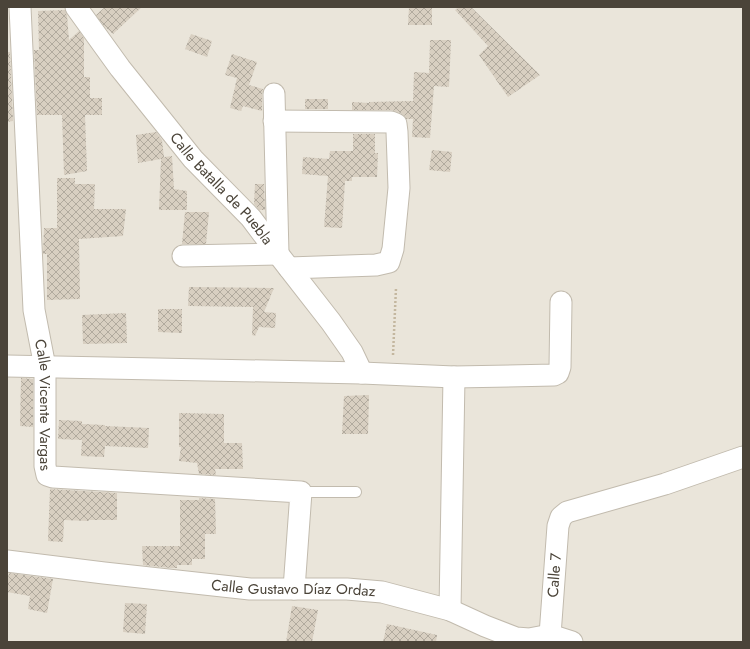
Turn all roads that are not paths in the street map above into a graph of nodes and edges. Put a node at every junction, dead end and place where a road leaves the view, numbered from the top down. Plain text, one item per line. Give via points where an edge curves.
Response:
1 (20, 7) edge
2 (76, 7) edge
3 (274, 94) dead end
4 (274, 121) junction
5 (183, 256) dead end
6 (283, 261) junction
7 (561, 302) dead end
8 (7, 366) edge
9 (45, 367) junction
10 (362, 373) junction
11 (454, 377) junction
12 (743, 457) edge
13 (301, 492) junction
14 (356, 492) dead end
15 (7, 561) edge
16 (294, 589) junction
17 (450, 610) junction
18 (550, 635) junction
19 (572, 642) edge

1 - 9 street, Calle Vicente Vargas via 34,310
2 - 6 street, Calle Batalla de Puebla via 120,68 193,159 251,218
3 - 4 street
4 - 6 street
4 - 6 street via 390,122 396,124 397,132 399,188 393,249 389,262 376,265
5 - 6 street
6 - 10 street, Calle Batalla de Puebla via 331,322 352,352
7 - 11 street via 558,373
8 - 9 street
9 - 10 street
9 - 13 street, Calle Vicente Vargas via 47,475
10 - 11 street
11 - 17 street
12 - 18 street, Calle 7 via 665,484 567,512 561,517 558,526
13 - 14 lane
13 - 16 street
15 - 16 street, Calle Gustavo Díaz Ordaz via 250,589
16 - 17 street, Calle Gustavo Díaz Ordaz via 382,592
17 - 18 street, Calle Gustavo Díaz Ordaz via 516,638 529,639
18 - 19 street, Calle Gustavo Díaz Ordaz

